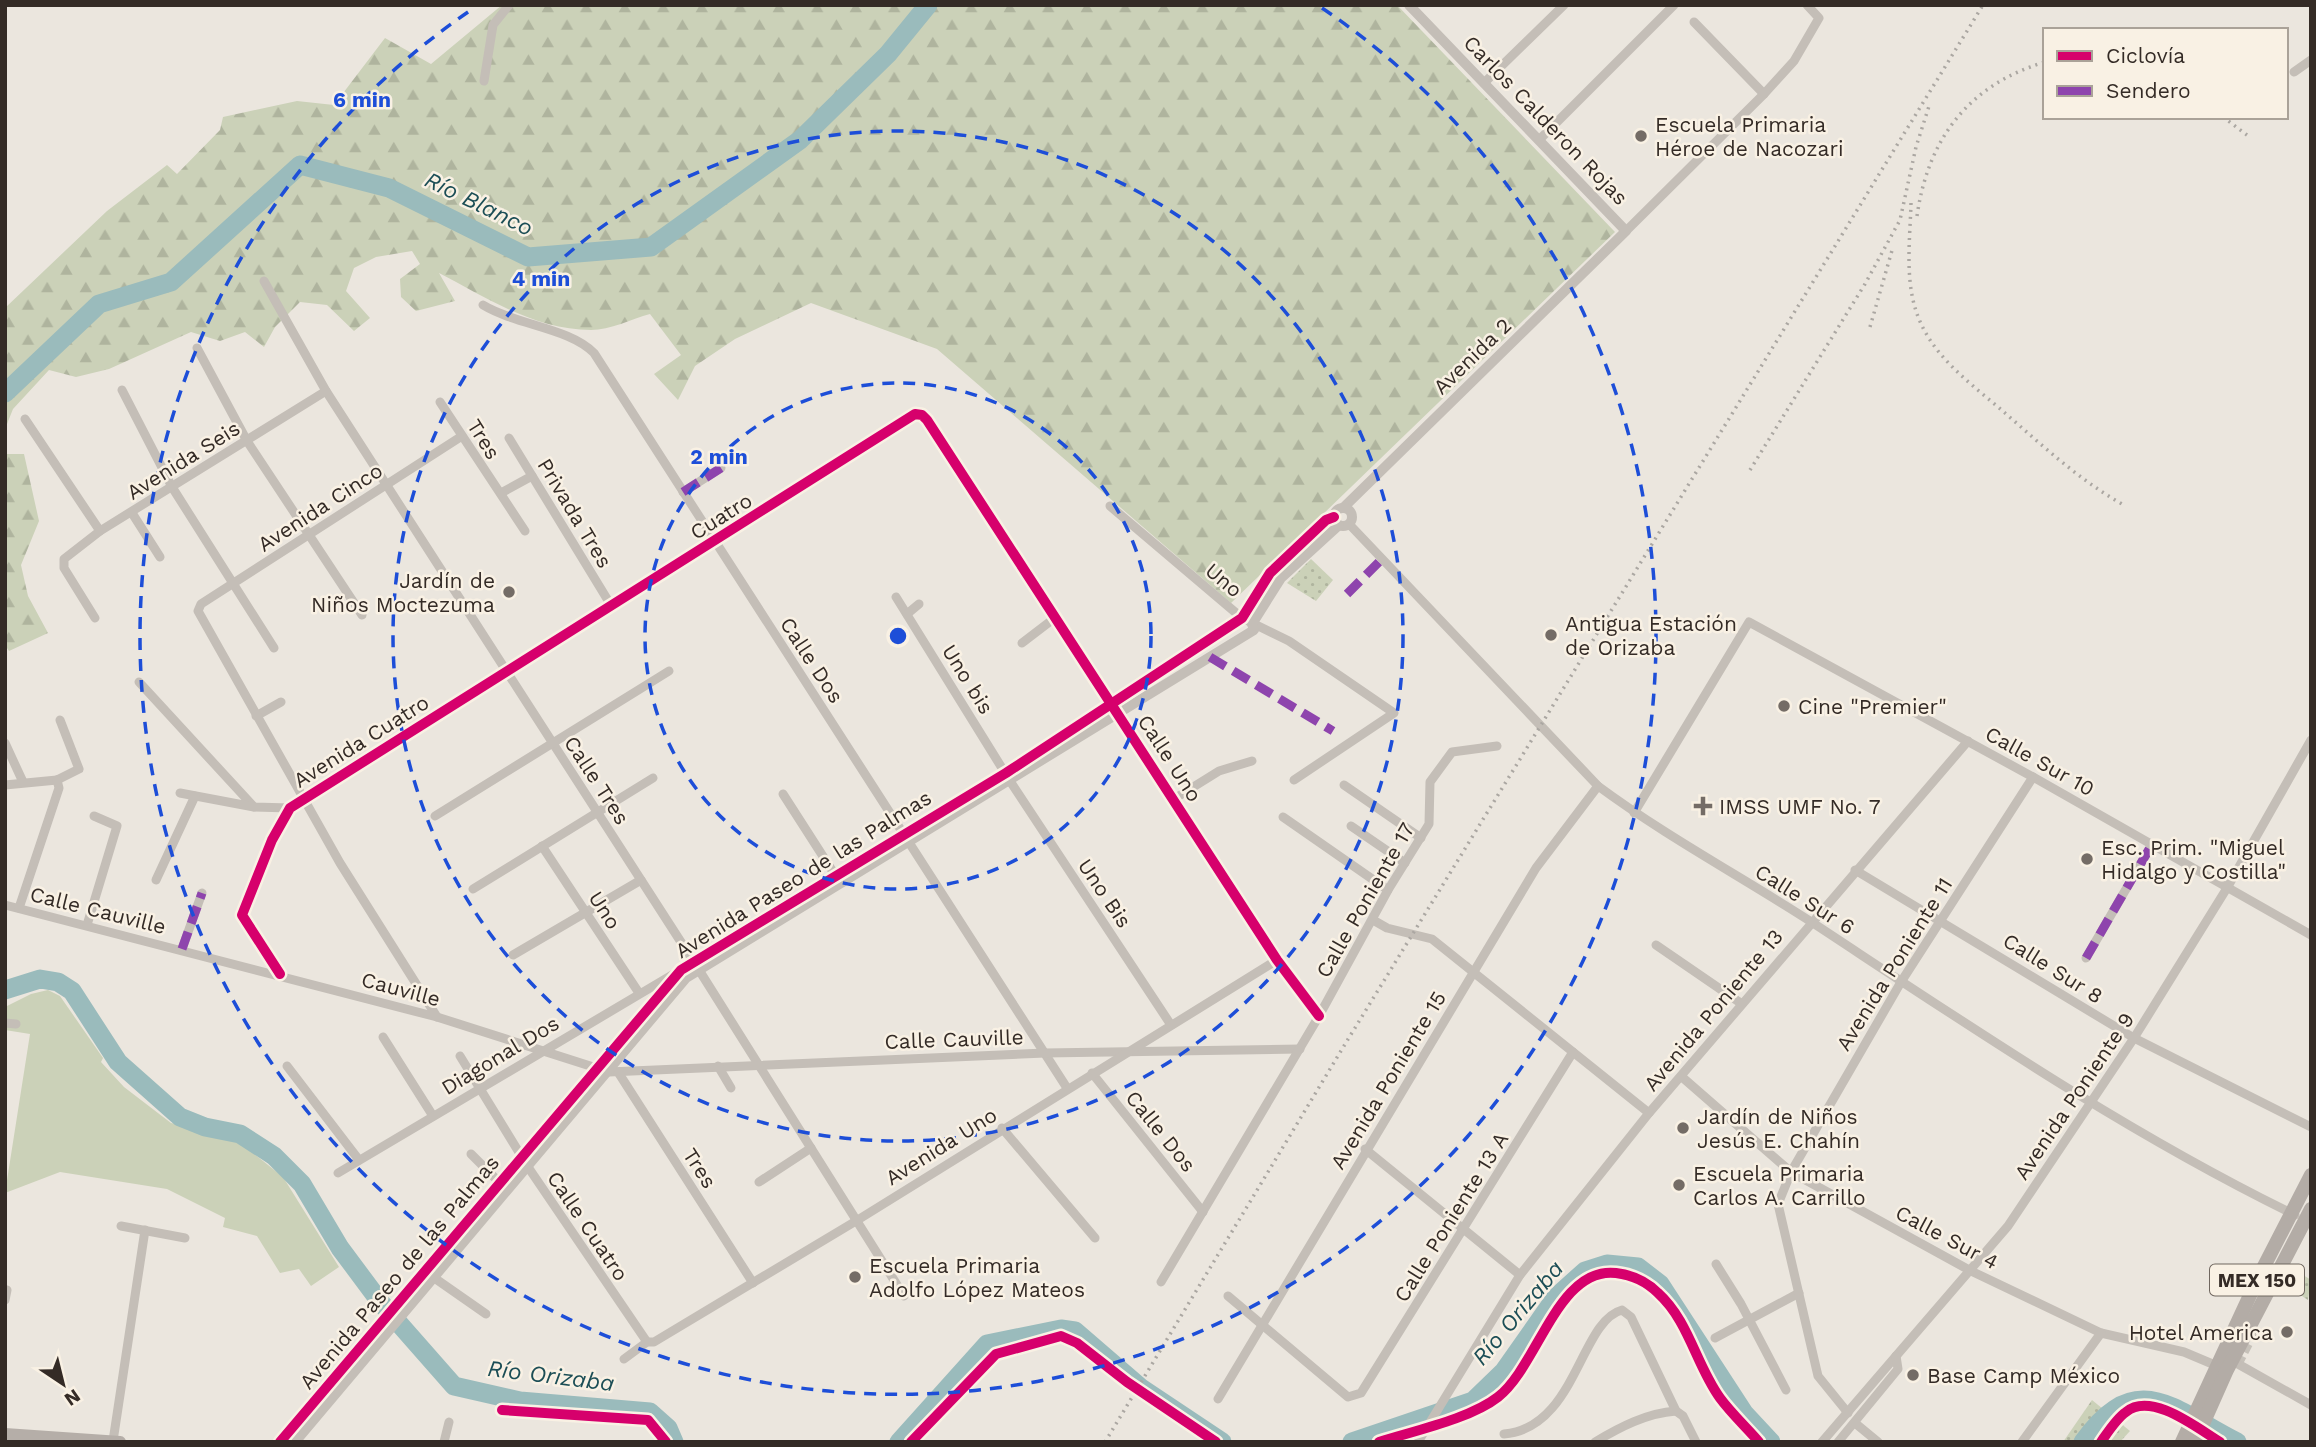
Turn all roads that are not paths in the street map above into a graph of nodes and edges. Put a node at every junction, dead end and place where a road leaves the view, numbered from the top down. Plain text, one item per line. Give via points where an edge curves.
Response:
1 (509, 5) edge
2 (1409, 5) edge
3 (1564, 5) edge
4 (1674, 5) edge
5 (1807, 5) edge
6 (1694, 22) dead end
7 (2311, 60) edge
8 (2294, 72) dead end
9 (484, 81) dead end
10 (1484, 82) junction
11 (1764, 94) junction
12 (1539, 140) junction
13 (1626, 231) junction
14 (264, 281) dead end
15 (484, 305) dead end
16 (197, 348) dead end
17 (122, 390) dead end
18 (326, 391) junction
19 (440, 402) dead end
20 (922, 415) joint
21 (24, 419) dead end
22 (462, 436) junction
23 (509, 438) dead end
24 (247, 440) junction
25 (721, 468) dead end
26 (532, 476) junction
27 (386, 486) junction
28 (172, 487) junction
29 (683, 492) junction
30 (501, 493) junction
31 (1110, 506) dead end
32 (1344, 507) junction
33 (132, 513) junction
34 (1341, 522) junction
35 (100, 531) junction
36 (526, 531) dead end
37 (310, 536) junction
38 (715, 542) junction
39 (160, 557) dead end
40 (233, 584) junction
41 (896, 597) dead end
42 (919, 604) dead end
43 (612, 607) junction
44 (907, 614) junction
45 (362, 615) dead end
46 (1056, 617) junction
47 (95, 618) dead end
48 (1247, 621) junction
49 (1022, 643) dead end
50 (274, 648) dead end
51 (669, 671) dead end
52 (508, 674) junction
53 (139, 682) dead end
54 (281, 702) dead end
55 (1116, 709) junction
56 (256, 716) junction
57 (60, 720) dead end
58 (2311, 740) edge
59 (1968, 741) junction
60 (5, 743) edge
61 (552, 744) junction
62 (1497, 746) dead end
63 (2307, 754) edge
64 (1251, 761) dead end
65 (1008, 777) junction
66 (2033, 777) junction
67 (653, 778) dead end
68 (57, 780) junction
69 (1294, 780) dead end
70 (23, 782) junction
71 (5, 785) edge
72 (1344, 785) dead end
73 (1598, 786) junction
74 (180, 793) dead end
75 (783, 794) dead end
76 (195, 796) junction
77 (303, 798) junction
78 (1174, 799) junction
79 (254, 807) junction
80 (290, 808) junction
81 (596, 812) junction
82 (1634, 813) junction
83 (94, 816) dead end
84 (435, 816) dead end
85 (1283, 817) dead end
86 (1351, 826) dead end
87 (906, 836) junction
88 (1421, 838) junction
89 (542, 846) junction
90 (2151, 846) junction
91 (1405, 863) junction
92 (1855, 870) junction
93 (835, 874) junction
94 (156, 880) dead end
95 (641, 880) junction
96 (2227, 888) junction
97 (473, 889) dead end
98 (1388, 890) junction
99 (202, 893) dead end
100 (5, 905) edge
101 (19, 908) junction
102 (587, 913) junction
103 (1941, 919) junction
104 (1373, 920) junction
105 (1811, 922) junction
106 (87, 925) junction
107 (2311, 935) edge
108 (1656, 945) dead end
109 (182, 949) junction
110 (513, 955) dead end
111 (2086, 958) dead end
112 (1277, 960) junction
113 (695, 965) junction
114 (681, 970) junction
115 (1473, 972) junction
116 (280, 974) junction
117 (1900, 982) junction
118 (639, 993) junction
119 (1742, 1004) junction
120 (1319, 1016) junction
121 (437, 1017) junction
122 (5, 1023) edge
123 (16, 1024) dead end
124 (1171, 1025) junction
125 (383, 1037) dead end
126 (2134, 1038) junction
127 (1300, 1049) junction
128 (542, 1050) junction
129 (1130, 1050) junction
130 (1573, 1052) junction
131 (1045, 1053) junction
132 (460, 1056) dead end
133 (757, 1065) junction
134 (287, 1066) dead end
135 (718, 1066) junction
136 (608, 1072) junction
137 (1092, 1073) junction
138 (1682, 1077) junction
139 (480, 1087) junction
140 (731, 1088) dead end
141 (1067, 1088) junction
142 (2090, 1104) junction
143 (1648, 1113) junction
144 (433, 1116) junction
145 (2311, 1127) edge
146 (1002, 1128) junction
147 (811, 1148) junction
148 (1365, 1149) junction
149 (471, 1154) dead end
150 (359, 1160) junction
151 (525, 1162) junction
152 (1791, 1172) junction
153 (338, 1173) dead end
154 (2311, 1175) edge
155 (759, 1182) dead end
156 (500, 1184) junction
157 (1203, 1212) junction
158 (2303, 1214) edge
159 (856, 1221) junction
160 (121, 1226) dead end
161 (145, 1230) junction
162 (1464, 1230) junction
163 (185, 1238) dead end
164 (1095, 1238) dead end
165 (1716, 1264) dead end
166 (1971, 1271) junction
167 (1520, 1275) junction
168 (433, 1277) junction
169 (1161, 1282) dead end
170 (753, 1283) junction
171 (2269, 1284) junction
172 (1799, 1293) junction
173 (904, 1296) dead end
174 (1228, 1296) dead end
175 (407, 1301) junction
176 (486, 1314) dead end
177 (2261, 1319) tunnel mouth
178 (1749, 1320) junction
179 (386, 1325) junction
180 (1264, 1326) junction
181 (2101, 1333) junction
182 (1715, 1338) dead end
183 (647, 1342) junction
184 (1896, 1356) junction
185 (624, 1359) dead end
186 (2227, 1366) junction
187 (1786, 1390) dead end
188 (1218, 1399) dead end
189 (2311, 1405) edge
190 (1676, 1411) junction
191 (1848, 1413) junction
192 (449, 1422) dead end
193 (1855, 1423) junction
194 (5, 1434) edge
195 (1504, 1434) dead end
196 (2195, 1434) edge
197 (113, 1441) edge
198 (120, 1442) edge
199 (280, 1442) edge
200 (295, 1442) edge
201 (444, 1442) edge
202 (1418, 1442) edge
203 (1595, 1442) edge
204 (1696, 1442) edge
205 (1822, 1442) edge
206 (1838, 1442) edge
207 (1878, 1442) edge
208 (2022, 1442) edge
209 (2182, 1442) edge

1 - 9 street via 493,25
2 - 10 street, Carlos Calderon Rojas
3 - 10 street
4 - 12 street
5 - 11 street via 1819,18 1794,61
6 - 11 street
7 - 8 street
10 - 12 street, Carlos Calderon Rojas
11 - 13 street
12 - 13 street, Carlos Calderon Rojas
13 - 32 street, Avenida 2
14 - 18 street, Calle Tres
15 - 29 street, Calle Dos via 508,319 587,346
16 - 24 street
17 - 28 street
18 - 24 street, Avenida Seis
18 - 27 street, Calle Tres
19 - 22 street, Tres
20 - 38 street, Cuatro via 915,414
20 - 46 street, Calle Uno
21 - 35 street
22 - 27 street, Avenida Cinco
22 - 30 street, Tres
23 - 26 street, Privada Tres
24 - 28 street, Avenida Seis
24 - 37 street
25 - 29 street
26 - 30 street
26 - 43 street, Privada Tres
27 - 37 street, Avenida Cinco
27 - 52 street, Calle Tres
28 - 33 street, Avenida Seis
28 - 40 street
29 - 38 street, Calle Dos
30 - 36 street, Tres
31 - 48 street, Uno
32 - 34 street, Avenida Paseo de las Palmas via 1336,510
32 - 34 street via 1353,515
33 - 35 street, Avenida Seis
33 - 39 street
34 - 48 street, Avenida Paseo de las Palmas via 1326,520 1270,573
34 - 73 street, Calle Sur 6
35 - 47 street, Avenida Seis via 62,563
37 - 40 street, Avenida Cinco
37 - 45 street
38 - 43 street, Cuatro
38 - 87 street, Calle Dos
40 - 50 street
40 - 56 street, Avenida Cinco via 198,607
41 - 44 street, Uno bis
42 - 44 street
43 - 52 street, Avenida Cuatro
44 - 65 street, Uno bis
46 - 49 street
46 - 55 street, Calle Uno
48 - 55 street, Avenida Paseo de las Palmas
48 - 55 street, Avenida Paseo de las Palmas via 1254,630
48 - 69 street, Uno via 1289,641 1394,713
51 - 61 street
52 - 61 street, Calle Tres
52 - 77 street, Avenida Cuatro
53 - 79 street
54 - 56 street
55 - 65 street, Avenida Paseo de las Palmas
55 - 78 street, Calle Uno
56 - 77 street
57 - 68 street via 79,769
58 - 63 street, Avenida Poniente 9
59 - 66 street, Calle Sur 10
59 - 82 street, Calle Sur 10 via 1749,622
59 - 92 street, Avenida Poniente 13
60 - 70 street
61 - 81 street, Calle Tres
61 - 84 street
62 - 88 street, Calle Poniente 17 via 1452,752 1430,782 1429,824
63 - 96 street, Avenida Poniente 9
64 - 78 street via 1219,771
65 - 87 street, Avenida Paseo de las Palmas
65 - 124 street, Uno Bis
66 - 90 street, Calle Sur 10
66 - 103 street, Avenida Poniente 11
67 - 81 street
68 - 70 street
68 - 101 street via 60,788
70 - 71 street
72 - 88 street
73 - 82 street, Calle Sur 6
73 - 115 street, Avenida Poniente 15 via 1536,868
74 - 76 street
75 - 93 street
76 - 79 street
76 - 94 street
77 - 80 street, Avenida Cuatro
77 - 121 street
78 - 112 street, Calle Uno
79 - 80 street
80 - 116 street, Avenida Cuatro via 242,915
81 - 89 street
81 - 95 street, Calle Tres
82 - 105 street, Calle Sur 6
83 - 106 street via 117,826
85 - 98 street
86 - 91 street
87 - 93 street, Avenida Paseo de las Palmas
87 - 113 street, Avenida Paseo de las Palmas
87 - 131 street, Calle Dos
88 - 91 street, Calle Poniente 17
89 - 97 street
89 - 102 street, Uno
90 - 96 street, Calle Sur 10
90 - 111 street
91 - 98 street, Calle Poniente 17
92 - 103 street, Calle Sur 8
92 - 105 street, Avenida Poniente 13
93 - 113 street, Avenida Paseo de las Palmas
95 - 102 street
95 - 113 street, Calle Tres
96 - 107 street, Calle Sur 10
96 - 126 street, Avenida Poniente 9
98 - 104 street, Calle Poniente 17
99 - 109 street
100 - 101 street, Calle Cauville
101 - 106 street, Calle Cauville
102 - 110 street
102 - 118 street, Uno
103 - 117 street, Avenida Poniente 11
103 - 126 street, Calle Sur 8
104 - 115 street via 1387,928 1424,935
104 - 120 street, Calle Poniente 17
105 - 117 street, Calle Sur 6
105 - 119 street, Avenida Poniente 13
106 - 109 street, Calle Cauville
108 - 119 street
109 - 116 street, Cauville
112 - 120 street, Calle Uno
112 - 124 street, Avenida Uno
113 - 114 street, Avenida Paseo de las Palmas
113 - 133 street, Calle Tres
113 - 136 street, Avenida Paseo de las Palmas
114 - 118 street, Diagonal Dos
114 - 136 street, Avenida Paseo de las Palmas
115 - 130 street
115 - 148 street, Avenida Poniente 15
116 - 121 street, Cauville
117 - 142 street, Calle Sur 6
117 - 152 street, Avenida Poniente 11
118 - 128 street, Diagonal Dos
119 - 138 street, Avenida Poniente 13
120 - 127 street, Calle Poniente 17
121 - 128 street, Cauville
122 - 123 street
124 - 129 street, Avenida Uno
125 - 144 street
126 - 142 street, Avenida Poniente 9
126 - 145 street, Calle Sur 8
127 - 129 street, Calle Cauville
127 - 157 street, Calle Poniente 17
128 - 136 street, Cauville
128 - 139 street, Diagonal Dos
129 - 131 street, Calle Cauville
129 - 137 street, Avenida Uno
130 - 143 street
130 - 162 street, Calle Poniente 13 A
131 - 133 street, Calle Cauville
131 - 141 street, Calle Dos
132 - 139 street, Calle Cuatro
133 - 135 street, Calle Cauville
133 - 147 street, Calle Tres
134 - 150 street
135 - 136 street, Calle Cauville
135 - 140 street
136 - 151 street, Avenida Paseo de las Palmas
136 - 170 street, Tres
137 - 141 street, Avenida Uno
137 - 157 street, Calle Dos
138 - 143 street, Avenida Poniente 13
138 - 152 street, Calle Sur 4
139 - 144 street, Diagonal Dos
139 - 151 street, Calle Cuatro
141 - 146 street, Avenida Uno
142 - 158 street, Calle Sur 6 via 2189,1161
142 - 166 street, Avenida Poniente 9 via 2008,1226
143 - 167 street, Avenida Poniente 13
144 - 150 street, Diagonal Dos
146 - 159 street, Avenida Uno
146 - 164 street
147 - 155 street
147 - 159 street, Calle Tres
148 - 162 street
148 - 180 street, Avenida Poniente 15
149 - 156 street
150 - 153 street, Diagonal Dos
151 - 156 street, Avenida Paseo de las Palmas
151 - 168 street, Avenida Paseo de las Palmas
151 - 183 street, Calle Cuatro
152 - 166 street, Calle Sur 4
152 - 172 street, Avenida Poniente 11 via 1778,1204
154 - 158 main road, MEX 150
156 - 175 street, Avenida Paseo de las Palmas
157 - 169 street, Calle Poniente 17
158 - 171 main road, MEX 150
158 - 186 main road, MEX 150
159 - 170 street, Avenida Uno
159 - 173 street, Calle Tres
160 - 161 street
161 - 163 street
161 - 197 street
162 - 167 street
162 - 180 street, Calle Poniente 13 A via 1355,1398 1348,1397
165 - 178 street
166 - 181 street, Calle Sur 4
166 - 184 street, Avenida Poniente 9
167 - 202 street, Avenida Poniente 13
168 - 175 street, Avenida Paseo de las Palmas
168 - 176 street
170 - 183 street, Avenida Uno
171 - 177 street via 2273,1292
171 - 186 main road, MEX 150
172 - 178 street
172 - 191 street via 1818,1376
174 - 180 street
175 - 179 street, Avenida Paseo de las Palmas
178 - 182 street
178 - 187 street
179 - 199 street, Avenida Paseo de las Palmas
179 - 200 street, Avenida Paseo de las Palmas
180 - 188 street, Avenida Poniente 15
181 - 186 street, Calle Sur 4
181 - 208 street
183 - 185 street, Avenida Uno
184 - 191 street, Avenida Poniente 9
184 - 193 street via 1898,1369
186 - 189 street, Calle Sur 4
186 - 196 main road, MEX 150
190 - 195 street via 1632,1317 1622,1310 1606,1320 1551,1410 1529,1429
190 - 203 street via 1619,1427
190 - 204 street
191 - 205 street, Avenida Poniente 9
192 - 201 street
193 - 206 street
193 - 207 street
194 - 197 main road
196 - 209 main road, MEX 150
197 - 198 main road

